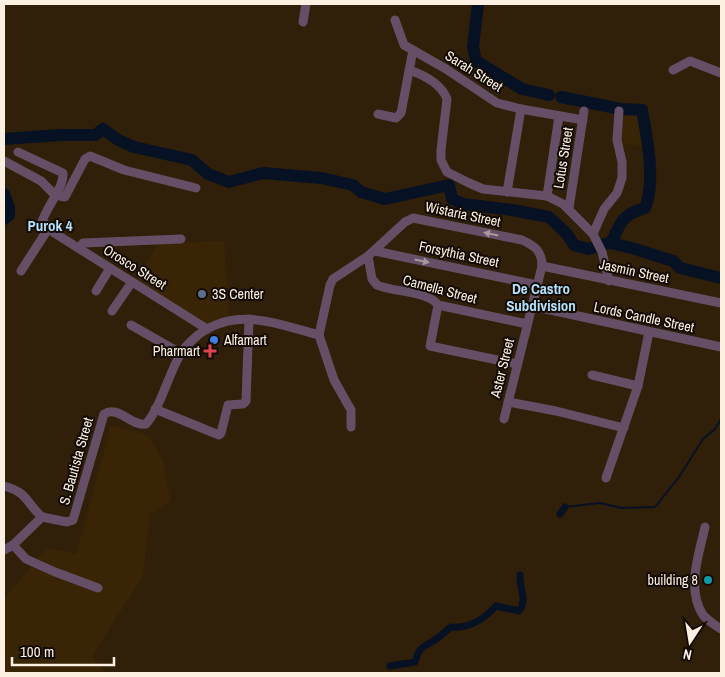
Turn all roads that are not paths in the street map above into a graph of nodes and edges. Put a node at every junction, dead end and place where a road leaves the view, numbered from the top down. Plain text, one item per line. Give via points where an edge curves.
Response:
1 (306, 4) edge
2 (395, 20) dead end
3 (303, 22) dead end
4 (412, 50) junction
5 (409, 70) junction
6 (673, 70) dead end
7 (721, 72) edge
8 (521, 109) junction
9 (619, 111) dead end
10 (378, 114) dead end
11 (559, 116) junction
12 (583, 116) joint
13 (18, 152) dead end
14 (4, 161) edge
15 (196, 188) dead end
16 (507, 192) junction
17 (55, 195) junction
18 (546, 196) junction
19 (569, 208) junction
20 (48, 229) junction
21 (593, 234) junction
22 (181, 239) dead end
23 (79, 248) junction
24 (372, 254) junction
25 (542, 266) junction
26 (110, 268) junction
27 (20, 271) dead end
28 (609, 281) junction
29 (132, 282) junction
30 (537, 284) junction
31 (96, 291) dead end
32 (721, 303) edge
33 (438, 305) junction
34 (532, 306) junction
35 (112, 311) dead end
36 (249, 319) junction
37 (527, 324) junction
38 (131, 325) dead end
39 (207, 329) junction
40 (650, 332) junction
41 (319, 335) junction
42 (721, 347) edge
43 (180, 353) junction
44 (517, 364) junction
45 (592, 375) dead end
46 (638, 386) junction
47 (508, 402) junction
48 (155, 409) junction
49 (504, 419) dead end
50 (351, 428) dead end
51 (624, 428) junction
52 (606, 478) dead end
53 (4, 486) edge
54 (42, 517) junction
55 (705, 527) dead end
56 (14, 545) junction
57 (4, 550) edge
58 (98, 588) dead end
59 (721, 629) edge

1 - 3 street
2 - 4 street, Sarah Street via 402,42
4 - 5 street
4 - 8 street, Sarah Street via 497,103
5 - 10 street via 401,113 396,118
5 - 16 street via 429,79 447,99 441,160 447,172 483,189
6 - 7 street via 690,61
8 - 11 street, Sarah Street
8 - 16 street
9 - 21 street via 617,140 622,178
11 - 12 street, Sarah Street
11 - 18 street
12 - 19 street, Lotus Street
13 - 17 street via 63,173
14 - 17 street via 41,181
15 - 17 street via 124,170 90,156 85,159 65,197
16 - 18 street
17 - 20 street via 42,222
18 - 19 street
19 - 21 street
20 - 23 street, Orosco Street
20 - 27 street
21 - 28 street via 602,252
22 - 23 street via 83,243
23 - 26 street, Orosco Street
25 -> 24 street, Wistaria Street via 540,252 522,240 413,218
24 -> 30 street, Forsythia Street
24 - 33 street, Camella Street via 372,279 377,286 426,296
24 - 41 street via 333,279
25 - 28 street, Jasmin Street
25 - 30 street, Aster Street
26 - 29 street, Orosco Street
26 - 31 street
28 - 32 street, Jasmin Street
29 - 35 street
29 - 39 street, Orosco Street
30 - 34 street, Aster Street
33 - 37 street, Camella Street
33 - 44 street via 430,346
34 - 37 street, Aster Street
34 - 40 street, Lords Candle Street
36 - 39 street, S. Bautista Street via 228,320
36 - 41 street, S. Bautista Street
36 - 48 street via 246,401 228,405 219,435
37 - 44 street, Aster Street
38 - 43 street
39 - 43 street, S. Bautista Street
40 - 42 street, Lords Candle Street
40 - 46 street
41 - 50 street via 334,380 351,410
43 - 48 street, S. Bautista Street
44 - 47 street, Aster Street
45 - 46 street
46 - 51 street
47 - 49 street, Aster Street
47 - 51 street
48 - 54 street, S. Bautista Street via 144,425 115,412 104,414 73,520 67,522
51 - 52 street
53 - 54 street via 22,493
54 - 56 street
55 - 59 street via 694,592 704,615
56 - 57 street
56 - 58 street via 26,560

